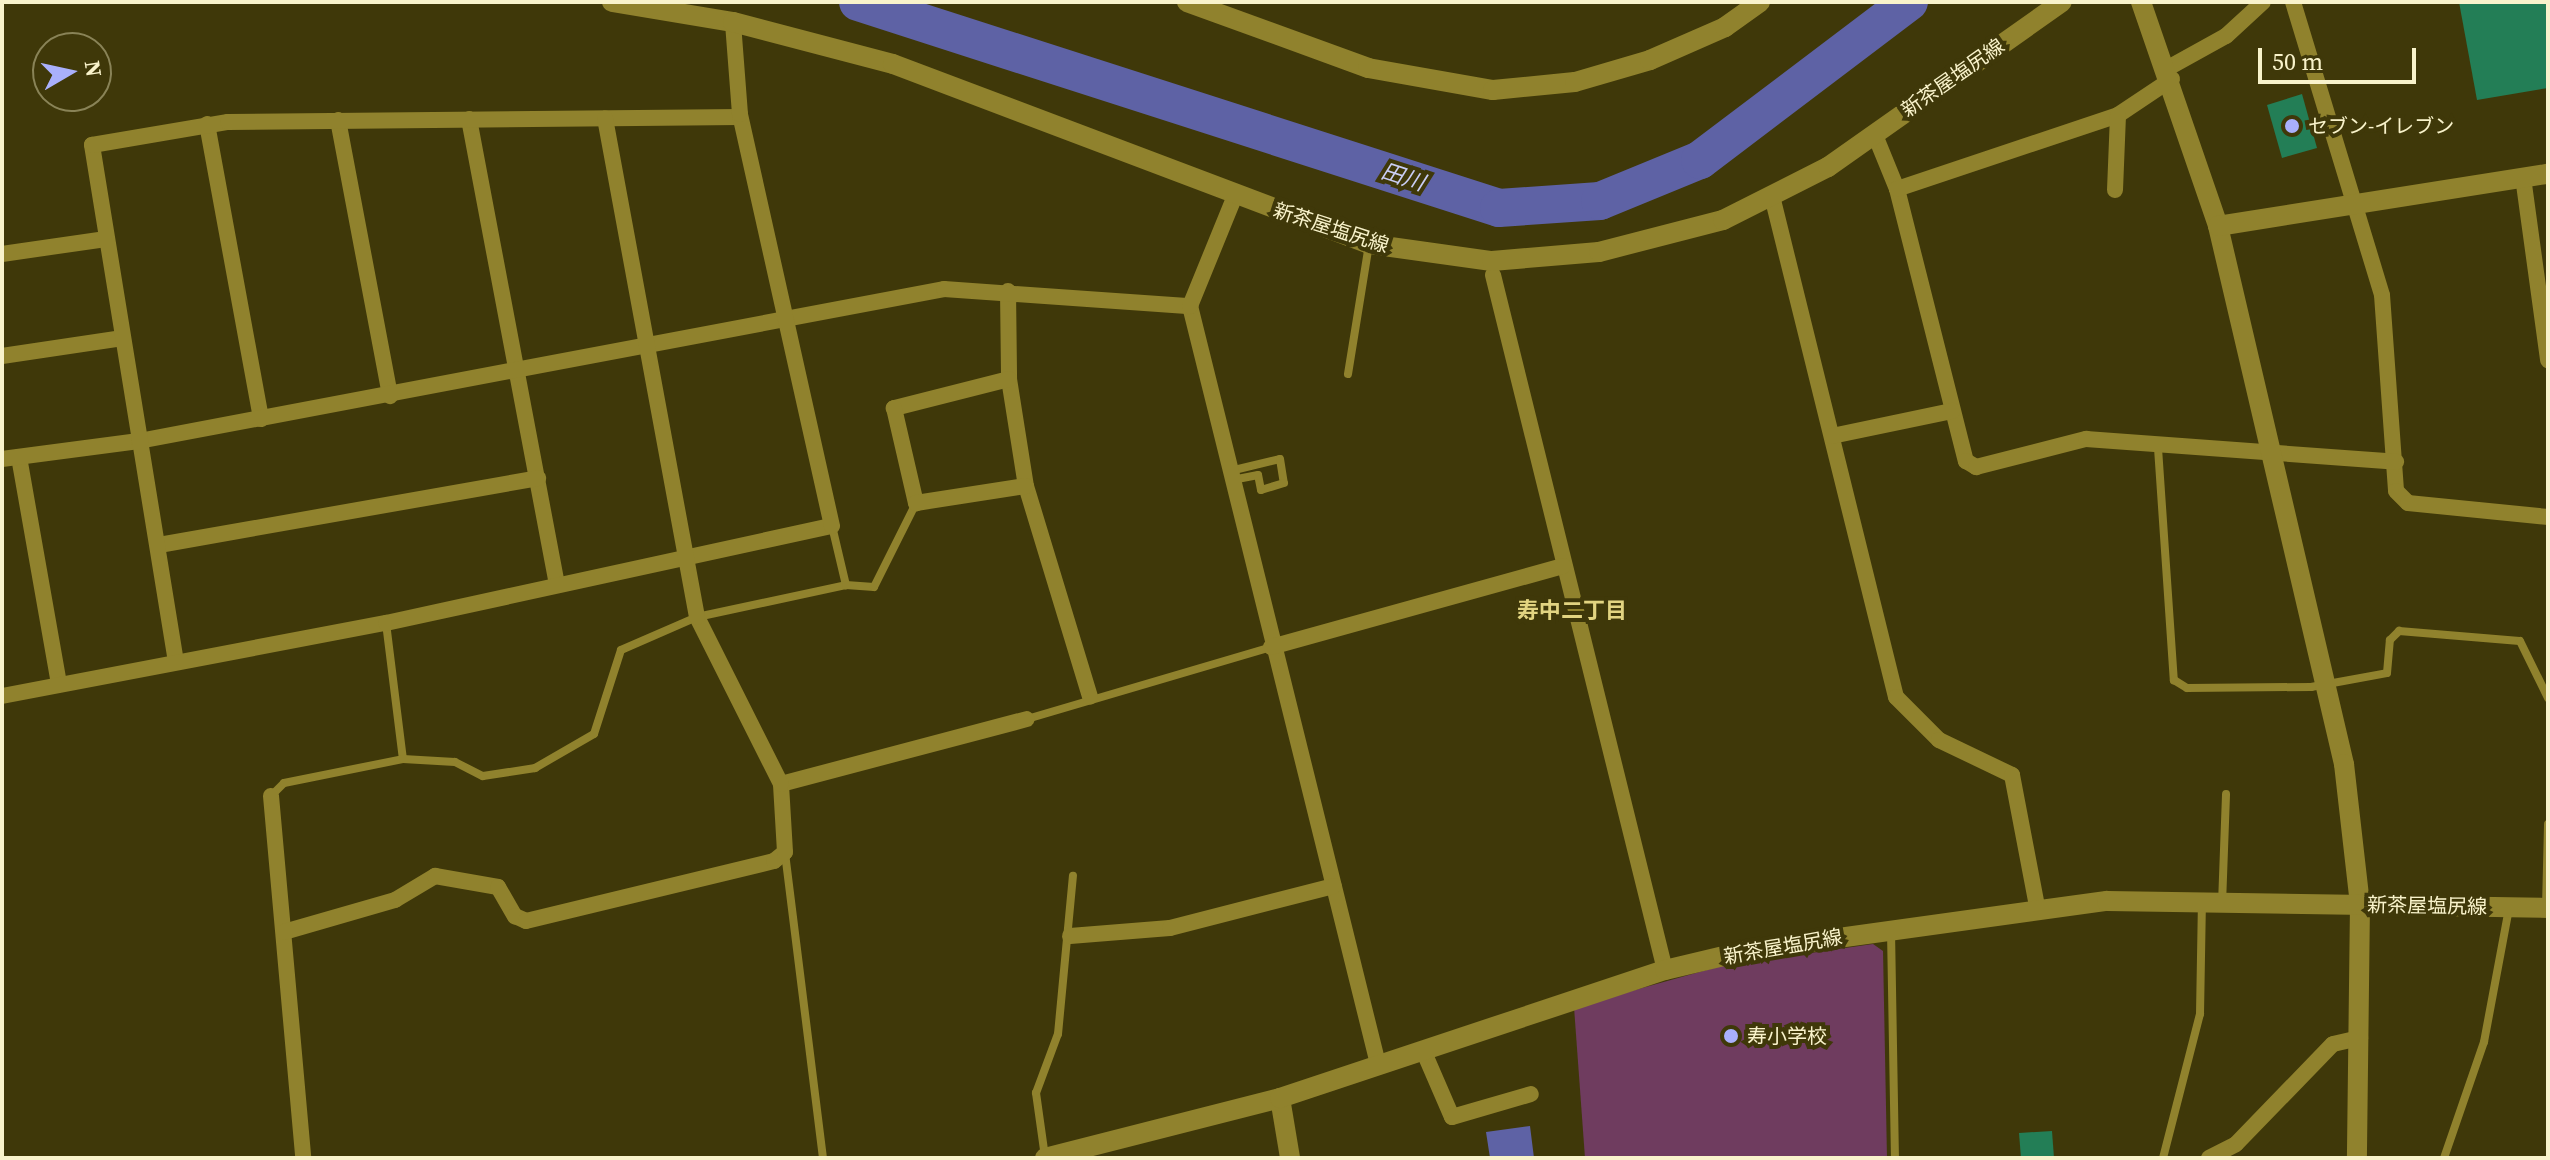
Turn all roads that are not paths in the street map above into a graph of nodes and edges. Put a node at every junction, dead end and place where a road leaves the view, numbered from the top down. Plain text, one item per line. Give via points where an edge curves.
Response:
1 (612, 2) edge
2 (1187, 2) edge
3 (1760, 2) edge
4 (2062, 2) edge
5 (2141, 2) edge
6 (2263, 2) edge
7 (2293, 2) edge
8 (733, 22) junction
9 (2170, 74) junction
10 (2118, 115) junction
11 (740, 117) junction
12 (605, 118) junction
13 (469, 119) junction
14 (338, 120) junction
15 (207, 124) junction
16 (1875, 135) junction
17 (2548, 174) edge
18 (2523, 177) junction
19 (1897, 189) junction
20 (2115, 190) dead end
21 (1235, 196) junction
22 (1772, 196) junction
23 (2357, 202) junction
24 (2218, 226) junction
25 (106, 239) junction
26 (1369, 244) junction
27 (2, 254) edge
28 (1493, 275) dead end
29 (1008, 291) junction
30 (1190, 306) junction
31 (785, 321) junction
32 (123, 338) junction
33 (644, 346) junction
34 (2, 356) edge
35 (2548, 360) edge
36 (519, 371) junction
37 (1348, 374) dead end
38 (1009, 379) junction
39 (390, 396) junction
40 (1952, 411) junction
41 (261, 419) junction
42 (1832, 436) junction
43 (139, 441) junction
44 (2158, 448) junction
45 (2270, 454) junction
46 (19, 457) junction
47 (2, 459) edge
48 (2396, 462) junction
49 (1230, 476) junction
50 (538, 478) junction
51 (1026, 486) junction
52 (916, 503) junction
53 (2548, 517) edge
54 (832, 526) junction
55 (159, 545) junction
56 (687, 558) junction
57 (1563, 566) junction
58 (557, 585) junction
59 (846, 585) junction
60 (697, 617) junction
61 (386, 623) junction
62 (1271, 647) junction
63 (176, 662) junction
64 (59, 685) junction
65 (2325, 686) junction
66 (2, 696) edge
67 (1090, 696) junction
68 (2548, 698) edge
69 (1027, 719) joint
70 (403, 759) junction
71 (781, 784) junction
72 (2226, 794) dead end
73 (271, 796) joint
74 (2548, 824) edge
75 (785, 852) junction
76 (1073, 876) dead end
77 (1334, 886) junction
78 (2212, 904) junction
79 (2360, 904) junction
80 (2037, 906) junction
81 (2509, 908) junction
82 (2547, 908) edge
83 (1891, 930) junction
84 (284, 932) junction
85 (1070, 936) junction
86 (1665, 970) junction
87 (2360, 1038) junction
88 (1423, 1050) junction
89 (1378, 1064) junction
90 (1531, 1094) dead end
91 (1280, 1098) junction
92 (303, 1158) edge
93 (823, 1158) edge
94 (1045, 1158) edge
95 (1290, 1158) edge
96 (1895, 1158) edge
97 (2163, 1158) edge
98 (2209, 1158) edge
99 (2357, 1158) edge
100 (2444, 1158) edge

1 - 8 main road, 新茶屋塩尻線
2 - 3 main road via 1368,68 1493,90 1575,82 1650,60 1725,27
4 - 16 main road, 新茶屋塩尻線
5 - 9 main road
6 - 9 street via 2226,36
7 - 23 street
8 - 11 street
8 - 21 main road, 新茶屋塩尻線 via 937,79 1078,129
9 - 10 street
9 - 24 main road
10 - 19 street
10 - 20 street
11 - 12 street
11 - 31 street
12 - 13 street
12 - 33 street
13 - 14 street
13 - 36 street
14 - 15 street
14 - 39 street
15 - 25 street via 92,145
15 - 41 street
16 - 19 street
16 - 22 main road, 新茶屋塩尻線
17 - 18 main road
18 - 23 main road
18 - 35 street
19 - 40 street
21 - 26 main road, 新茶屋塩尻線
21 - 30 street
22 - 26 main road, 新茶屋塩尻線 via 1653,242 1545,259 1492,261
22 - 42 street
23 - 24 main road
23 - 48 street via 2390,339
24 - 45 main road
25 - 27 street
25 - 32 street
26 - 37 lane
28 - 57 street
29 - 30 street
29 - 31 street via 944,289
29 - 38 street
30 - 49 street
31 - 33 street
31 - 54 street
32 - 34 street
32 - 43 street
33 - 36 street
33 - 56 street
36 - 39 street
36 - 50 street
38 - 51 street
38 - 52 street via 894,408
39 - 41 street
40 - 42 street
40 - 44 street via 1966,461 1976,467 2086,439
41 - 43 street
42 - 80 street via 1896,697 1939,740 2012,775
43 - 46 street
43 - 55 street
44 - 45 street
44 - 65 lane via 2174,680 2187,688
45 - 48 street
45 - 65 main road
46 - 47 street
46 - 64 street
48 - 53 street via 2396,491 2408,503
49 - 49 lane via 1280,459 1284,483 1261,490 1258,475
49 - 62 street
50 - 55 street
50 - 58 street
51 - 52 street
51 - 67 street
52 - 59 lane via 874,587
54 - 56 street
54 - 59 lane
55 - 63 street
56 - 58 street
56 - 60 street
57 - 62 street
57 - 86 street
58 - 61 street
59 - 60 lane
60 - 70 lane via 621,650 594,734 570,752 535,768 483,776 455,762
60 - 71 street
61 - 63 street
61 - 70 lane
62 - 67 lane
62 - 77 street
63 - 64 street
64 - 66 street
65 - 68 lane via 2387,673 2390,640 2399,631 2520,641
65 - 79 main road via 2344,764
67 - 69 lane
69 - 71 street
70 - 73 lane via 284,783
71 - 75 street
72 - 78 lane
73 - 84 street
74 - 82 lane
75 - 84 street via 774,861 526,921 515,916 498,887 435,876 395,900
75 - 93 lane
76 - 85 lane
77 - 85 street via 1170,928
77 - 89 street
78 - 79 main road, 新茶屋塩尻線
78 - 80 main road, 新茶屋塩尻線
78 - 97 lane via 2200,1014
79 - 81 main road, 新茶屋塩尻線
79 - 87 main road
80 - 83 main road, 新茶屋塩尻線
81 - 82 main road, 新茶屋塩尻線
81 - 100 lane via 2484,1042
83 - 86 main road, 新茶屋塩尻線 via 1745,951
83 - 96 lane
84 - 92 street
85 - 94 lane via 1058,1034 1036,1093
86 - 88 main road, 新茶屋塩尻線
87 - 98 street via 2333,1044 2236,1144
87 - 99 main road
88 - 89 main road, 新茶屋塩尻線
88 - 90 street via 1452,1117
89 - 91 main road, 新茶屋塩尻線
91 - 94 main road, 新茶屋塩尻線
91 - 95 main road

